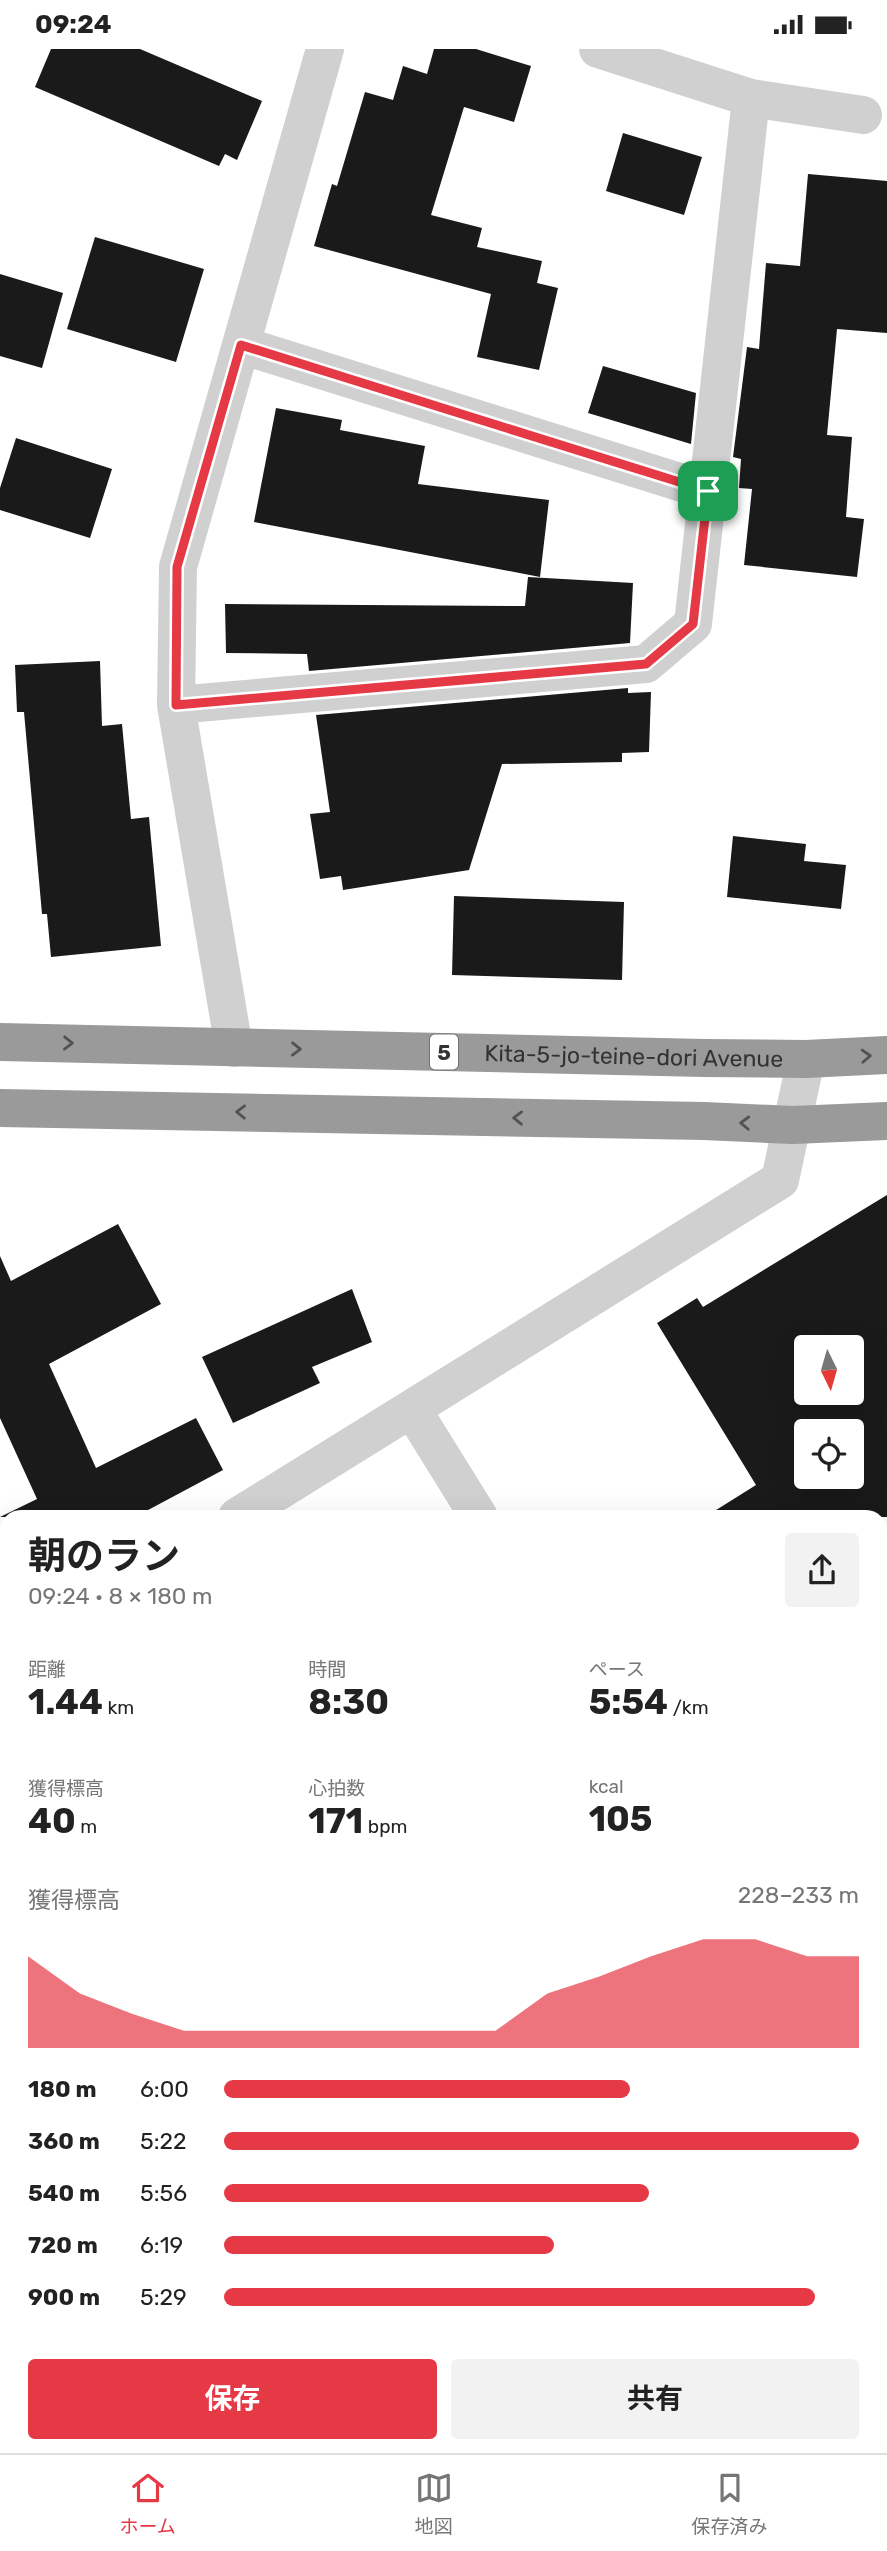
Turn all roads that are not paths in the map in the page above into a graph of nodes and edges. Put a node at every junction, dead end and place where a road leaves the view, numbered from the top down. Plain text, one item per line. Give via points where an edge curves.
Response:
1 (325, 49) edge
2 (598, 49) edge
3 (751, 99) junction
4 (863, 115) dead end
5 (241, 345) junction
6 (708, 491) junction
7 (176, 705) junction
8 (0, 1042) edge
9 (234, 1048) junction
10 (887, 1055) edge
11 (806, 1059) junction
12 (0, 1108) edge
13 (887, 1121) edge
14 (793, 1125) junction
15 (412, 1409) junction
16 (248, 1510) edge
17 (475, 1510) edge

1 - 5 street
2 - 3 street
3 - 4 street
3 - 6 street
5 - 6 street
5 - 7 street via 177,567
6 - 7 street via 693,624 646,664
7 - 9 street
8 -> 9 highway, Kita-5-jo-teine-dori Avenue / 5
9 -> 11 highway, Kita-5-jo-teine-dori Avenue / 5
11 -> 10 highway, Kita-5-jo-teine-dori Avenue / 5
11 - 14 street
14 -> 12 highway
13 - 14 highway
14 - 15 street via 780,1180
15 - 16 street
15 - 17 street

